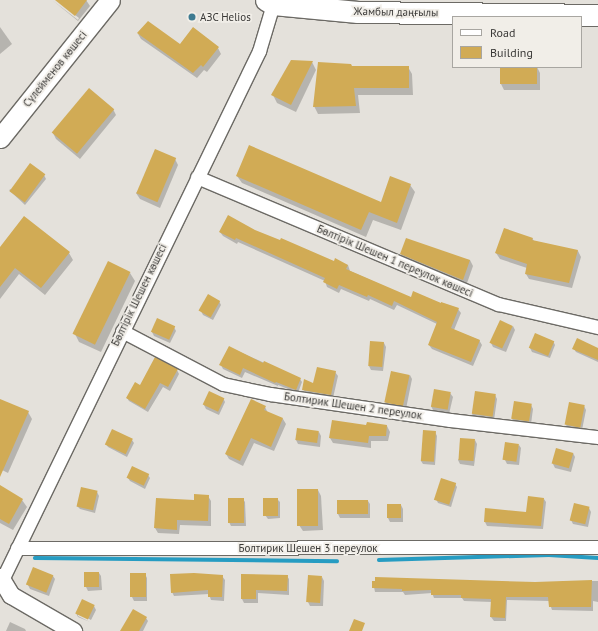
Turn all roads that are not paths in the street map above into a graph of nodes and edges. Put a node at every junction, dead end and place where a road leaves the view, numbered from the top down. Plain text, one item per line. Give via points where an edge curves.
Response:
1 (110, 0) edge
2 (270, 2) edge
3 (598, 15) edge
4 (0, 138) edge
5 (197, 177) junction
6 (598, 327) edge
7 (122, 331) junction
8 (598, 437) edge
9 (598, 547) edge
10 (17, 548) junction
11 (1, 580) edge
12 (73, 631) edge

1 - 4 main road, Сүлейменов көшесі
2 - 3 main road, Жамбыл даңғылы via 358,12
2 - 5 street, Бөлтірік Шешен көшесі via 259,51
5 - 6 street, Бөлтірік Шешен 1 переулок көшесі via 498,304
5 - 7 street, Бөлтірік Шешен көшесі
7 - 8 street, Болтирик Шешен 2 переулок via 223,384 270,394 443,419
7 - 10 street, Бөлтірік Шешен көшесі
9 - 10 street, Болтирик Шешен 3 переулок
10 - 11 street, Бөлтірік Шешен көшесі
11 - 12 street via 11,595

